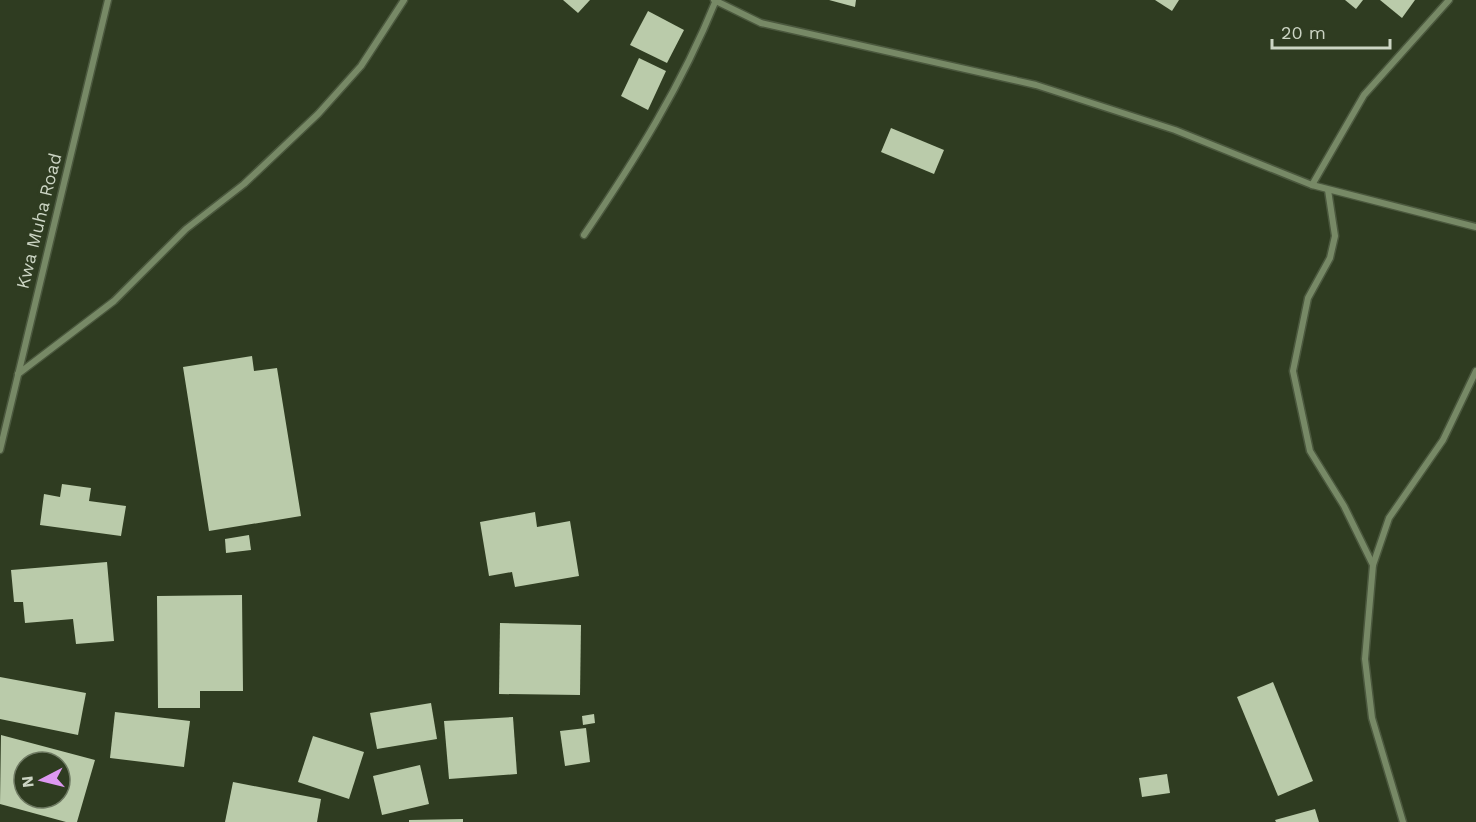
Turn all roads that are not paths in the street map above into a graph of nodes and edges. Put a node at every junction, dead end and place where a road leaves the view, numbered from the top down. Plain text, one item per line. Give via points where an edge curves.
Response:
1 (108, 0) edge
2 (404, 0) edge
3 (715, 0) edge
4 (1449, 0) edge
5 (1312, 185) junction
6 (1328, 190) junction
7 (1476, 227) edge
8 (584, 235) dead end
9 (1476, 370) edge
10 (18, 374) junction
11 (0, 450) edge
12 (1373, 565) junction
13 (1403, 822) edge

1 - 10 street, Kwa Muha Road
2 - 10 street via 361,66 318,114 244,184 186,229 114,301
3 - 5 street via 761,24 1036,85 1175,130
3 - 8 street via 686,72 636,158
4 - 5 street via 1364,94
5 - 6 street
6 - 7 street
6 - 12 street via 1335,236 1330,258 1308,298 1293,372 1310,451 1344,506
9 - 12 street via 1443,440 1389,518
10 - 11 street, Kwa Muha Road
12 - 13 street via 1365,659 1372,718

